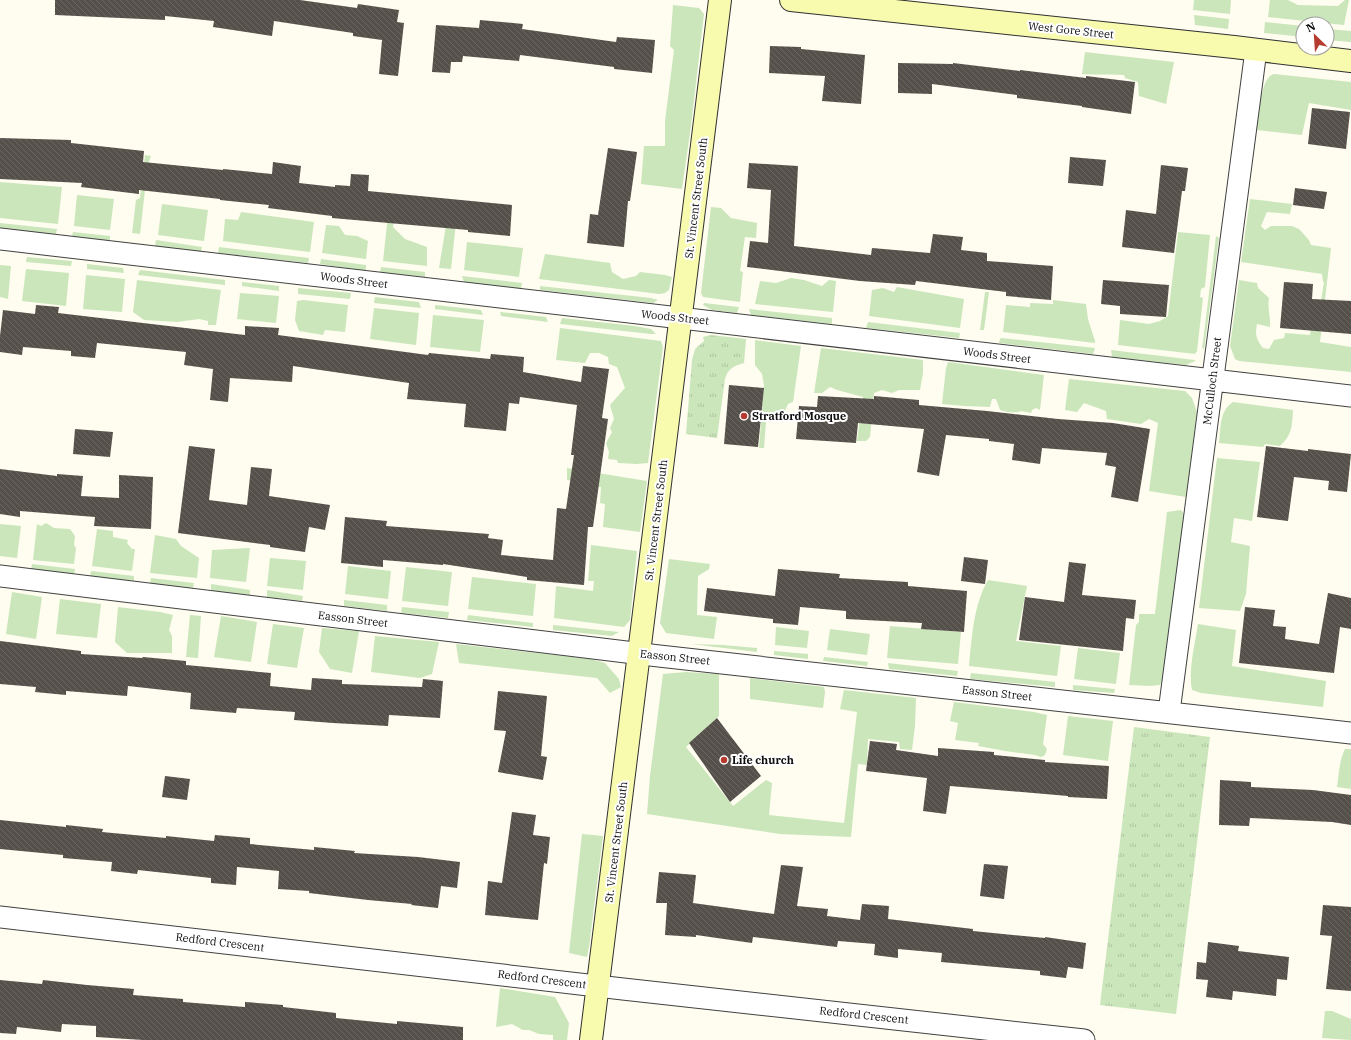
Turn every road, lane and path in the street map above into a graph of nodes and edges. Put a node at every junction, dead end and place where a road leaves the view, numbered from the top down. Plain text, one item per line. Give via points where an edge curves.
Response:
1 (720, 0) edge
2 (791, 0) edge
3 (1256, 50) junction
4 (1351, 62) edge
5 (0, 239) edge
6 (681, 318) junction
7 (1213, 380) junction
8 (1351, 396) edge
9 (0, 576) edge
10 (639, 653) junction
11 (1169, 712) junction
12 (1351, 733) edge
13 (0, 917) edge
14 (598, 986) junction
15 (591, 1040) edge
16 (1084, 1040) edge

1 - 6 street, St. Vincent Street South
2 - 3 street, West Gore Street
3 - 4 street, West Gore Street
3 - 7 street, McCulloch Street
5 - 6 street, Woods Street
6 - 7 street, Woods Street
6 - 10 street, St. Vincent Street South
7 - 8 street, Woods Street
7 - 11 street, McCulloch Street
9 - 10 street, Easson Street
10 - 11 street, Easson Street
10 - 14 street, St. Vincent Street South
11 - 12 street, Easson Street
13 - 14 street, Redford Crescent
14 - 15 street, St. Vincent Street South
14 - 16 street, Redford Crescent

